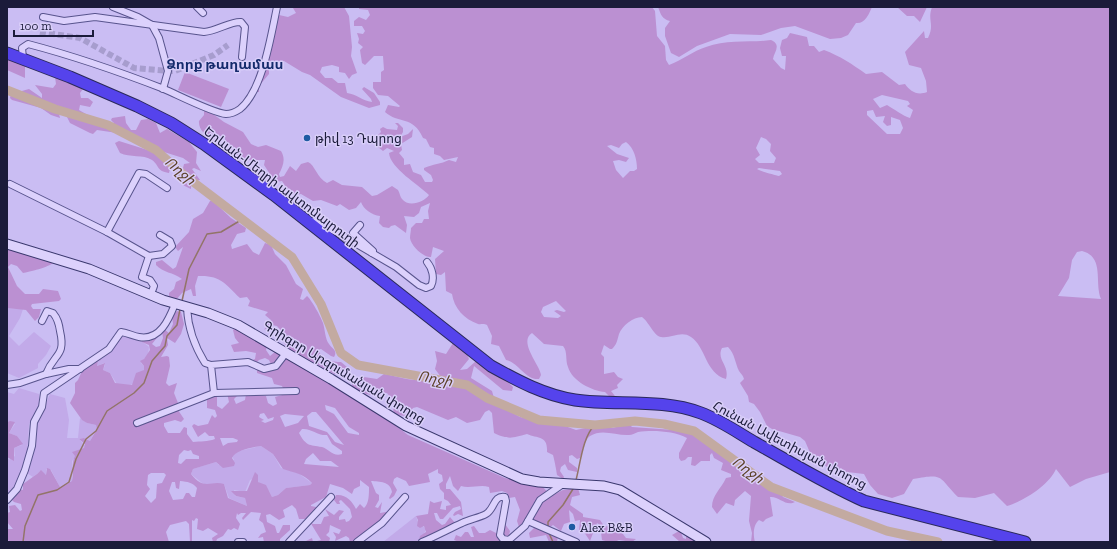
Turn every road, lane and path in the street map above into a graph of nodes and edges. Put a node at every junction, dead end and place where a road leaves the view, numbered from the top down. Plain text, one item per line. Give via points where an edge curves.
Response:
1 (113, 7) edge
2 (197, 7) edge
3 (277, 7) edge
4 (203, 13) dead end
5 (43, 17) dead end
6 (152, 25) junction
7 (7, 53) edge
8 (242, 57) dead end
9 (22, 58) junction
10 (163, 89) junction
11 (10, 184) dead end
12 (167, 188) dead end
13 (308, 222) junction
14 (360, 225) dead end
15 (107, 232) junction
16 (160, 235) dead end
17 (7, 244) edge
18 (372, 253) junction
19 (149, 256) junction
20 (427, 262) dead end
21 (151, 294) junction
22 (175, 304) junction
23 (187, 308) junction
24 (42, 321) dead end
25 (286, 353) junction
26 (210, 365) junction
27 (81, 369) junction
28 (46, 374) junction
29 (518, 381) joint
30 (7, 385) edge
31 (296, 391) dead end
32 (214, 393) junction
33 (137, 423) dead end
34 (563, 484) junction
35 (331, 497) dead end
36 (405, 497) dead end
37 (7, 500) edge
38 (528, 521) junction
39 (238, 542) edge
40 (243, 542) edge
41 (289, 542) edge
42 (357, 542) edge
43 (422, 542) edge
44 (576, 542) edge
45 (706, 542) edge
46 (1025, 542) edge

1 - 6 street via 138,16
2 - 4 street
3 - 10 street via 265,62 250,99 240,109 226,114
5 - 6 street via 64,21 95,17
6 - 8 street via 204,32 241,22 245,27
6 - 10 street via 159,38 168,71
7 - 9 highway, Երևան-Մեղրի ավտոմայրուղի
9 - 10 street via 22,48 28,44
9 - 13 highway, Երևան-Մեղրի ավտոմայրուղի via 171,123 225,158
11 - 15 street
12 - 15 street via 146,174 139,173
13 - 18 street via 316,221
13 - 29 highway, Երևան-Մեղրի ավտոմայրուղի via 491,366
14 - 18 street via 353,233 370,247
15 - 19 street
16 - 19 street via 170,241 170,248 164,254
17 - 21 street, Գրիգոր Արզումանյան փողոց via 83,267
18 - 20 street via 426,288 431,286 433,277
19 - 21 street via 142,277 150,280 154,286
21 - 22 street, Գրիգոր Արզումանյան փողոց
22 - 23 street, Գրիգոր Արզումանյան փողոց
22 - 27 street via 160,331 146,338 121,332 109,349
23 - 25 street, Գրիգոր Արզումանյան փողոց via 238,325
23 - 26 street via 188,321 199,354 205,364
24 - 28 street via 47,312 53,313 58,320 62,342 61,350
25 - 26 street via 276,366 264,369 248,362
25 - 34 street, Գրիգոր Արզումանյան փողոց via 406,426 522,478
26 - 32 street
27 - 28 street
27 - 37 street via 44,393 42,407 34,422 32,446 25,470 17,489
28 - 30 street
29 - 46 highway, Հունան Ավետիսյան փողոց via 540,391 576,400 681,407 701,413 864,501
31 - 32 street
32 - 33 street
34 - 38 street via 540,500
34 - 45 street, Գրիգոր Արզումանյան փողոց via 604,486 620,490
35 - 41 street
36 - 42 street via 382,523
38 - 43 street via 512,538 501,538 500,530 506,501 505,497 501,496 497,498 491,511 485,515
38 - 44 street
39 - 40 street

